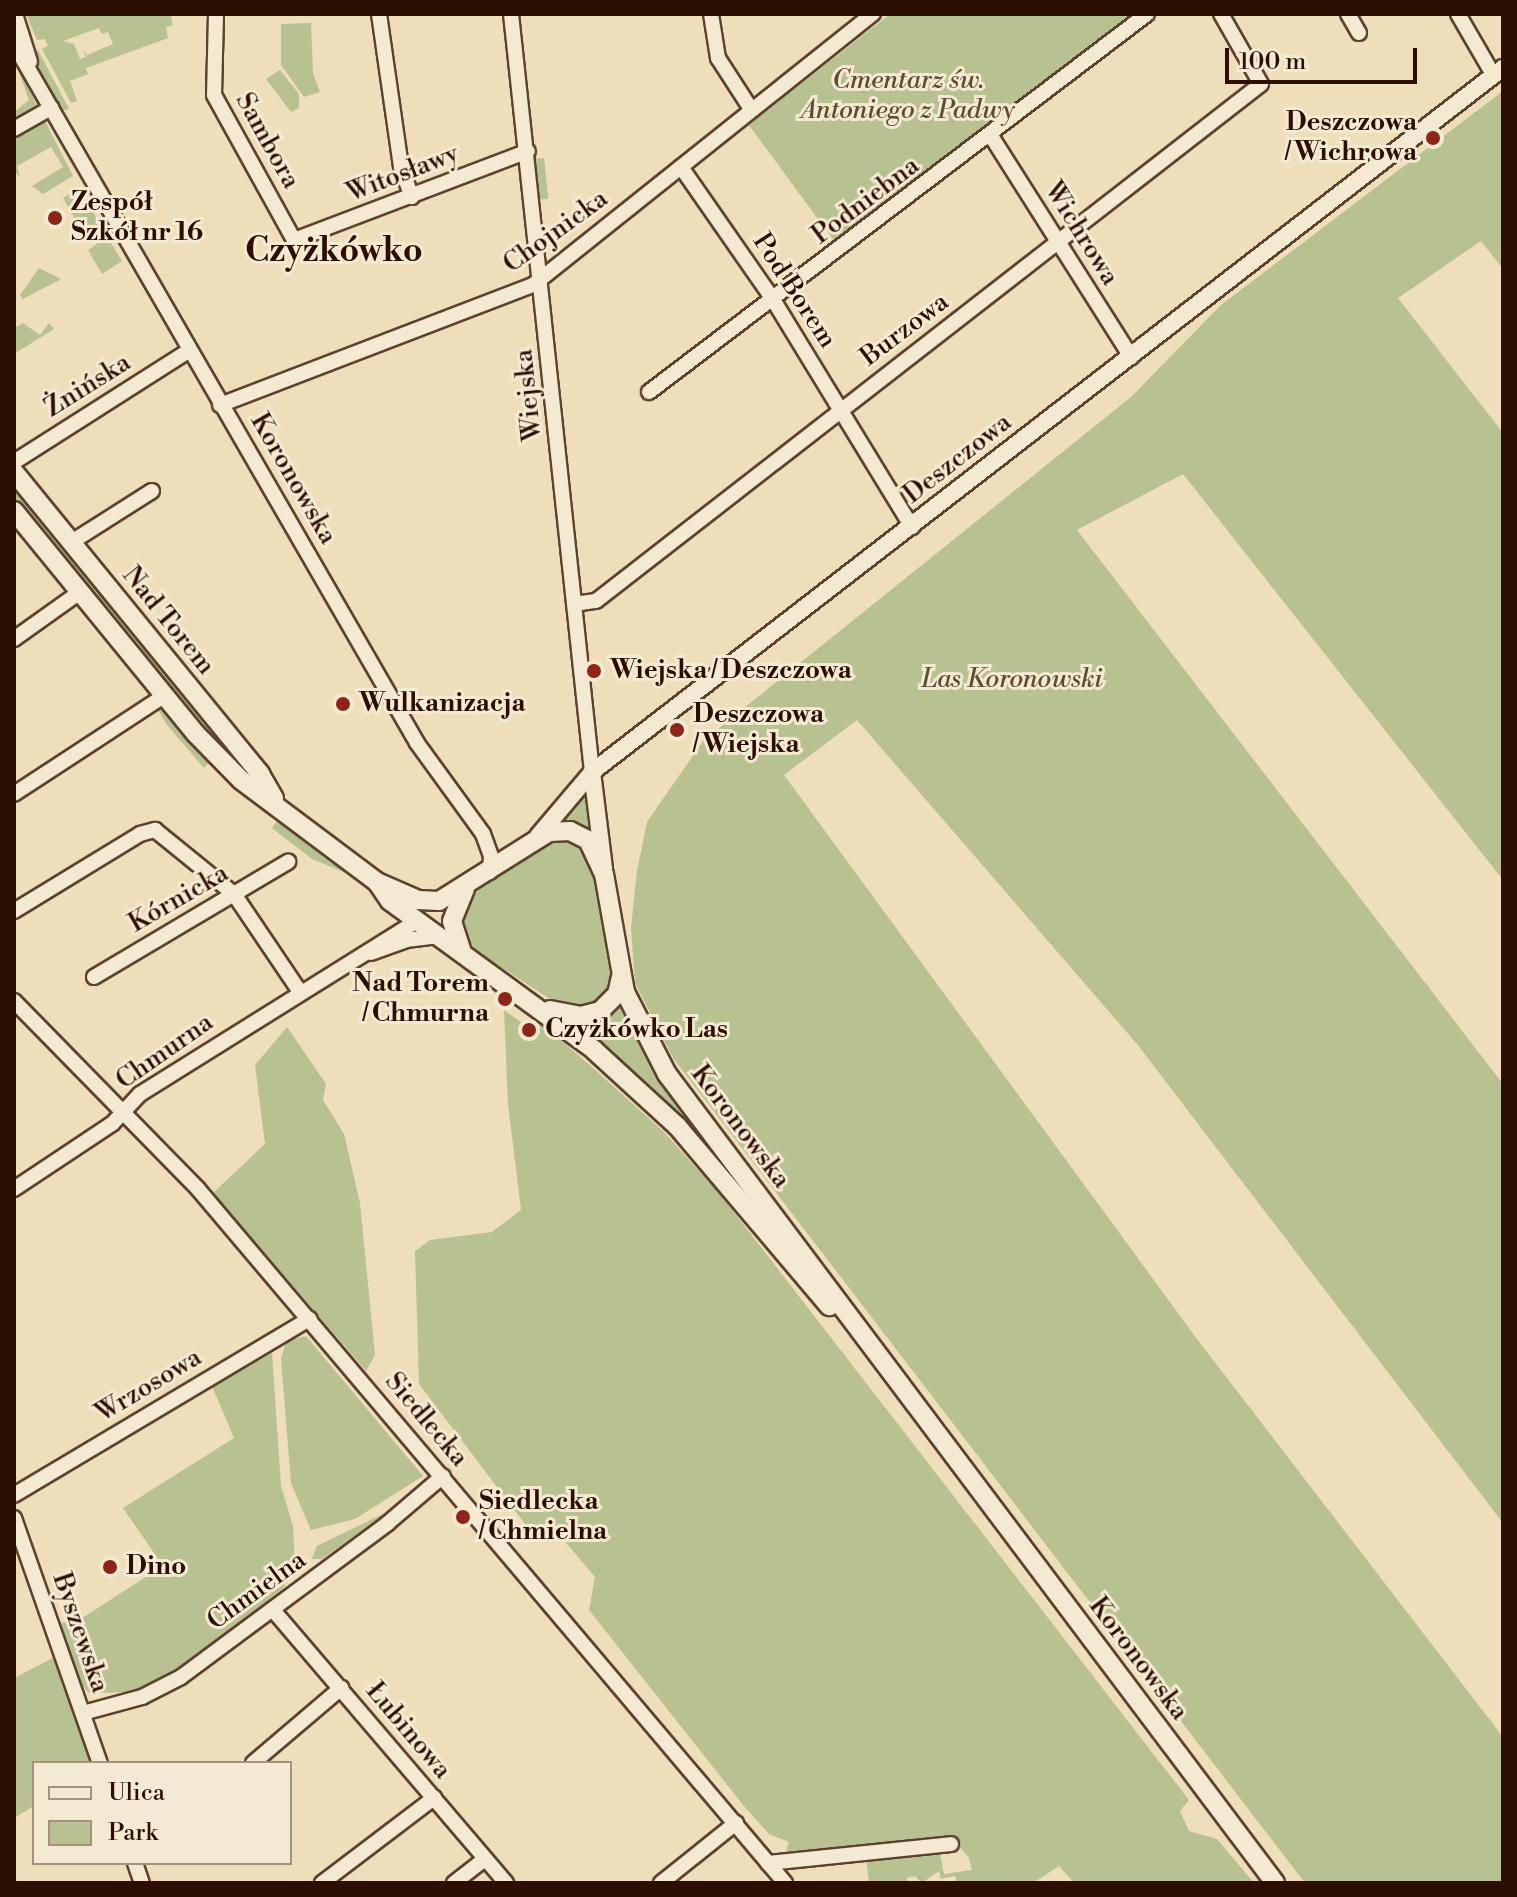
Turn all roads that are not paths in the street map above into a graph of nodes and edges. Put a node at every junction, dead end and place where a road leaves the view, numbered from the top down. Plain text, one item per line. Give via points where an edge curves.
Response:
1 (15, 14) edge
2 (216, 14) edge
3 (379, 14) edge
4 (511, 14) edge
5 (711, 14) edge
6 (873, 14) edge
7 (1147, 14) edge
8 (1221, 14) edge
9 (1348, 14) edge
10 (1458, 14) edge
11 (1359, 33) dead end
12 (14, 44) edge
13 (1498, 72) edge
14 (35, 77) junction
15 (51, 108) junction
16 (751, 109) junction
17 (14, 129) edge
18 (991, 136) junction
19 (528, 151) junction
20 (681, 167) junction
21 (412, 197) junction
22 (294, 240) joint
23 (1058, 242) junction
24 (541, 278) junction
25 (774, 301) junction
26 (188, 351) junction
27 (1131, 357) junction
28 (649, 392) dead end
29 (220, 405) junction
30 (840, 409) junction
31 (14, 462) edge
32 (14, 472) edge
33 (152, 491) dead end
34 (14, 511) edge
35 (912, 527) junction
36 (70, 543) junction
37 (80, 592) junction
38 (574, 604) junction
39 (14, 639) edge
40 (164, 696) junction
41 (592, 772) junction
42 (14, 794) edge
43 (278, 805) junction
44 (159, 816) dead end
45 (148, 830) junction
46 (538, 836) junction
47 (288, 862) dead end
48 (490, 872) junction
49 (604, 874) junction
50 (377, 882) junction
51 (460, 892) junction
52 (234, 894) junction
53 (14, 911) edge
54 (418, 920) junction
55 (441, 936) junction
56 (461, 949) junction
57 (348, 962) junction
58 (94, 977) dead end
59 (621, 977) junction
60 (300, 992) junction
61 (540, 1007) junction
62 (17, 1011) edge
63 (122, 1111) junction
64 (14, 1189) edge
65 (309, 1319) junction
66 (902, 1389) junction
67 (443, 1476) junction
68 (14, 1495) edge
69 (14, 1518) edge
70 (273, 1610) junction
71 (341, 1688) junction
72 (83, 1713) junction
73 (99, 1761) edge
74 (255, 1761) edge
75 (434, 1798) junction
76 (736, 1823) junction
77 (951, 1844) dead end
78 (485, 1859) junction
79 (768, 1863) junction
80 (322, 1883) edge
81 (454, 1883) edge
82 (506, 1883) edge
83 (661, 1883) edge
84 (785, 1883) edge
85 (1275, 1883) edge

1 - 14 street, Koronowska
2 - 22 street, Sambora via 214,95
3 - 21 street via 401,167
4 - 19 street, Wiejska
5 - 16 street via 718,58
6 - 16 street, Chojnicka
7 - 18 street, Podniebna
8 - 23 street, Burzowa via 1261,84
9 - 11 street
10 - 13 street
12 - 14 street, Koronowska
13 - 27 street, Deszczowa
14 - 15 street, Koronowska
15 - 17 street
15 - 26 street, Koronowska
16 - 20 street, Chojnicka
18 - 23 street, Wichrowa
18 - 25 street, Podniebna
19 - 21 street, Witosławy
19 - 24 street, Wiejska
20 - 24 street, Chojnicka
20 - 25 street, Pod Borem
21 - 22 street, Witosławy
23 - 27 street, Wichrowa
23 - 30 street, Burzowa
24 - 29 street, Chojnicka via 521,291
24 - 38 street, Wiejska
25 - 28 street, Podniebna
25 - 30 street, Pod Borem
26 - 29 street, Koronowska
26 - 31 street, Żnińska
27 - 35 street, Deszczowa
29 - 48 street, Koronowska via 417,743 479,827 491,856
30 - 35 street, Pod Borem
30 - 38 street, Burzowa via 596,601
32 - 36 main road, Nad Torem
33 - 36 street
34 - 37 main road, Nad Torem
35 - 41 street, Deszczowa
36 - 43 main road, Nad Torem via 260,774
37 - 39 street
37 - 40 main road, Nad Torem
38 - 41 street, Wiejska
40 - 42 street
40 - 43 main road, Nad Torem via 241,780
41 - 46 street, Deszczowa
41 - 49 street, Koronowska
43 - 50 main road, Nad Torem
44 - 45 street
45 - 52 street via 163,833
45 - 53 street
46 - 48 main road, Deszczowa
46 - 49 main road via 557,830 583,836
47 - 52 street, Kórnicka
48 - 51 main road, Deszczowa
49 - 59 main road, Koronowska
50 - 51 main road, Nad Torem via 424,902
50 - 54 main road, Nad Torem via 390,901
51 - 54 street, Chmurna
51 - 56 main road via 452,921
52 - 58 street, Kórnicka
52 - 60 street
54 - 55 main road, Koronowska
54 - 57 street, Chmurna
55 - 56 main road, Koronowska
55 - 57 street, Chmurna via 406,940
56 - 61 main road, Koronowska
57 - 60 street, Chmurna
59 - 61 main road via 612,1002 591,1014
59 - 66 main road, Koronowska via 667,1074
60 - 63 street, Chmurna via 140,1094
61 - 66 main road, Koronowska via 677,1126
62 - 63 street, Siedlecka
63 - 64 street, Chmurna via 112,1124
63 - 65 street, Siedlecka via 198,1189
65 - 67 street, Siedlecka
65 - 68 street, Wrzosowa
66 - 85 main road, Koronowska
67 - 70 street, Chmielna
67 - 76 street, Siedlecka
69 - 72 street, Byszewska
70 - 71 street, Łubinowa
70 - 72 street, Chmielna via 157,1691
71 - 74 street
71 - 75 street, Łubinowa
72 - 73 street, Byszewska
75 - 78 street, Łubinowa
75 - 80 street
76 - 79 street, Siedlecka
76 - 83 street
77 - 79 street
78 - 81 street
78 - 82 street, Łubinowa
79 - 84 street, Siedlecka

